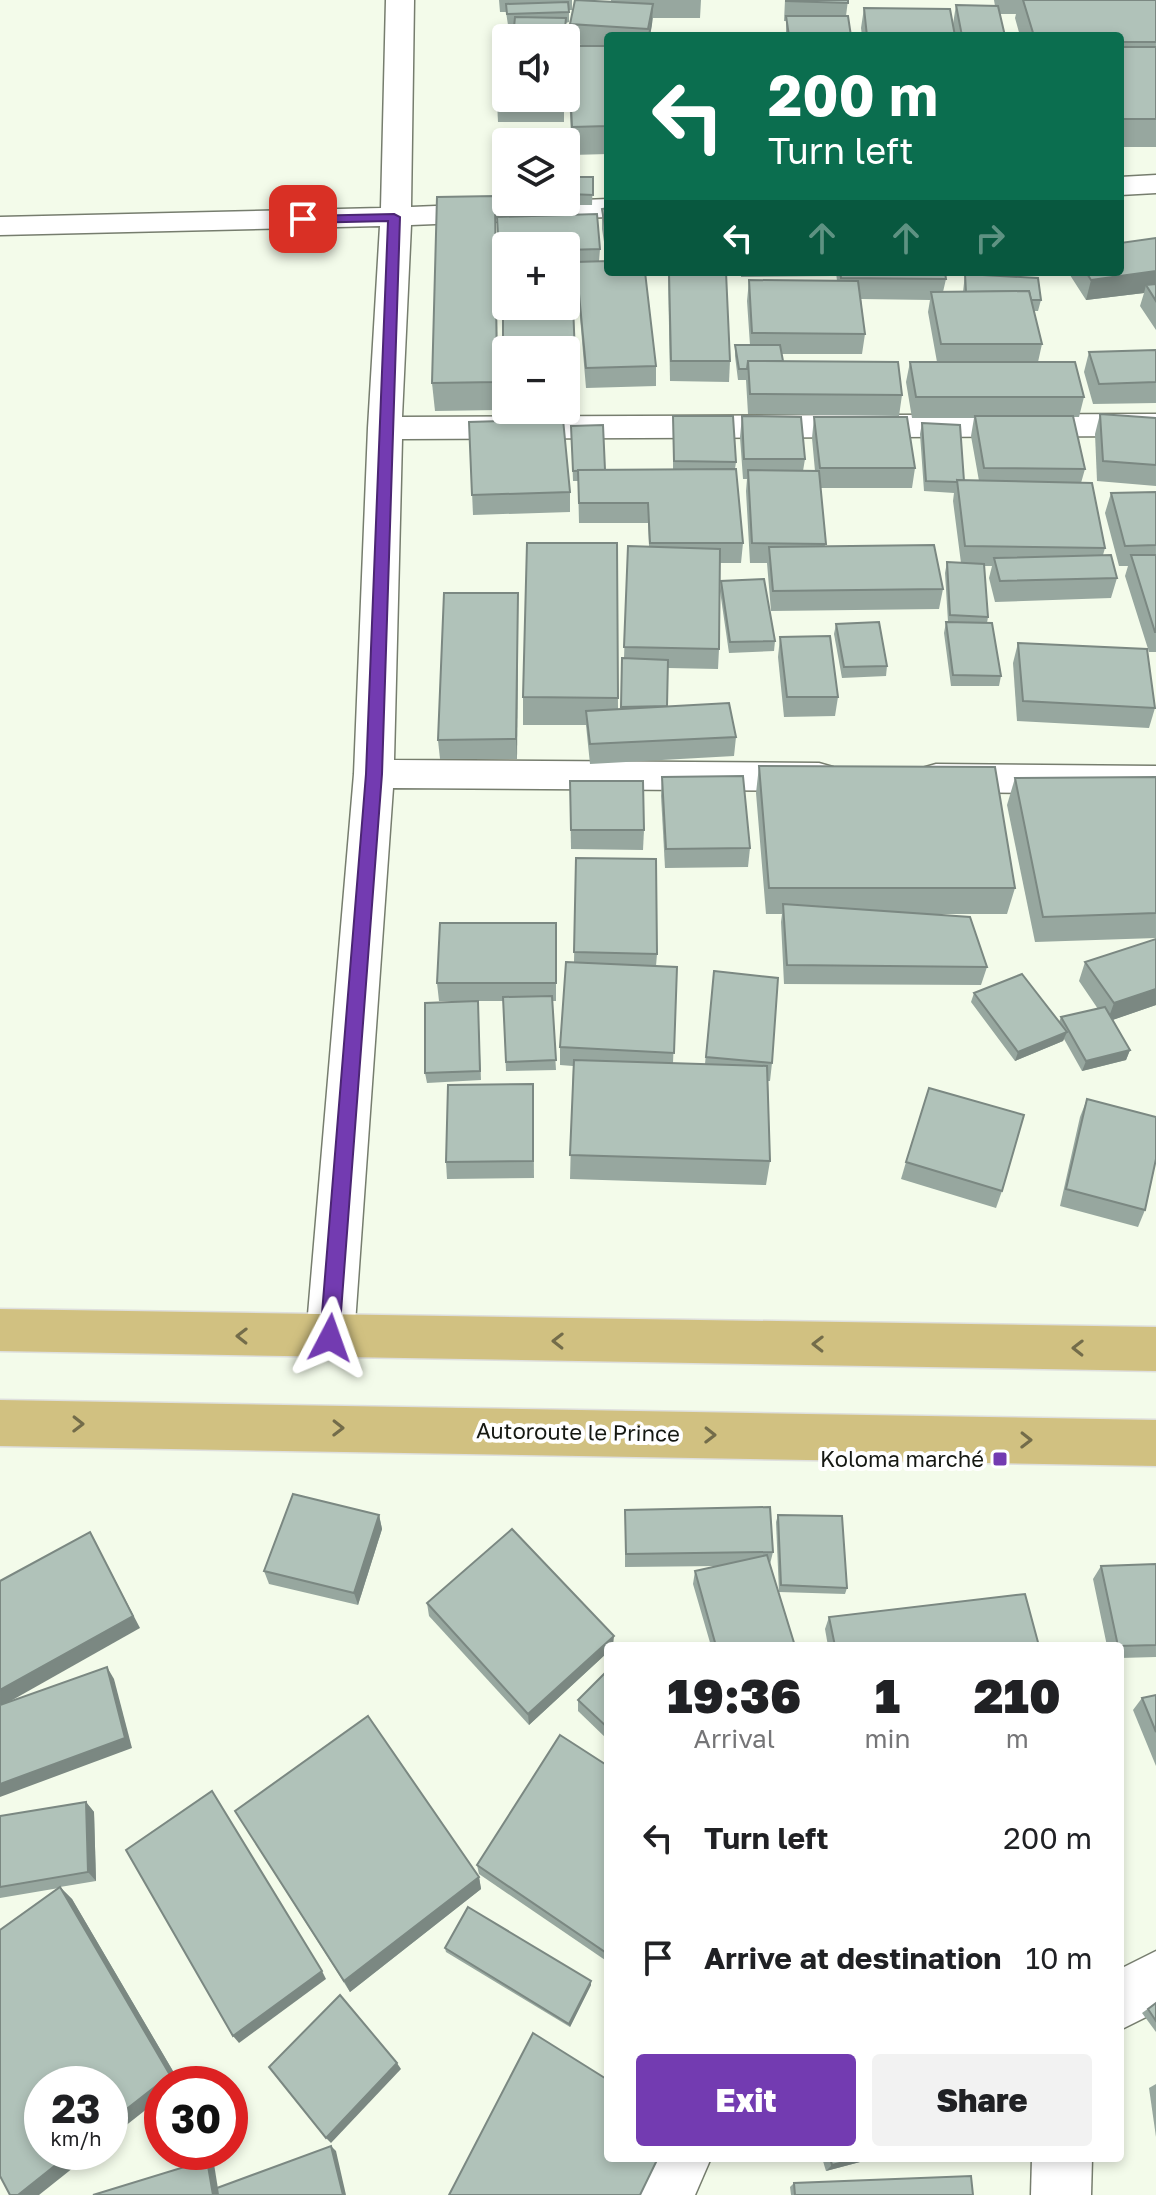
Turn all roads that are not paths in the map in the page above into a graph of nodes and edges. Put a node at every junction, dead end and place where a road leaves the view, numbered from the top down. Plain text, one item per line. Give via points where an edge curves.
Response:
1 (400, 0) edge
2 (1156, 184) edge
3 (1124, 186) edge
4 (604, 208) edge
5 (394, 217) junction
6 (0, 226) edge
7 (1156, 425) edge
8 (385, 428) junction
9 (374, 774) junction
10 (853, 778) edge
11 (901, 778) edge
12 (1156, 780) edge
13 (0, 1330) edge
14 (330, 1338) junction
15 (1156, 1349) edge
16 (0, 1423) edge
17 (1156, 1443) edge
18 (1156, 1980) edge
19 (1124, 1999) edge
20 (679, 2162) edge
21 (1062, 2162) edge
22 (664, 2195) edge
23 (1061, 2195) edge

1 - 5 street
2 - 3 street
4 - 5 street
5 - 6 street
5 - 8 street
7 - 8 street
8 - 9 street
9 - 10 street
9 - 14 street
11 - 12 street
14 -> 13 main road
15 -> 14 main road
16 -> 17 main road, Autoroute le Prince
18 - 19 street
20 - 22 street
21 - 23 street

